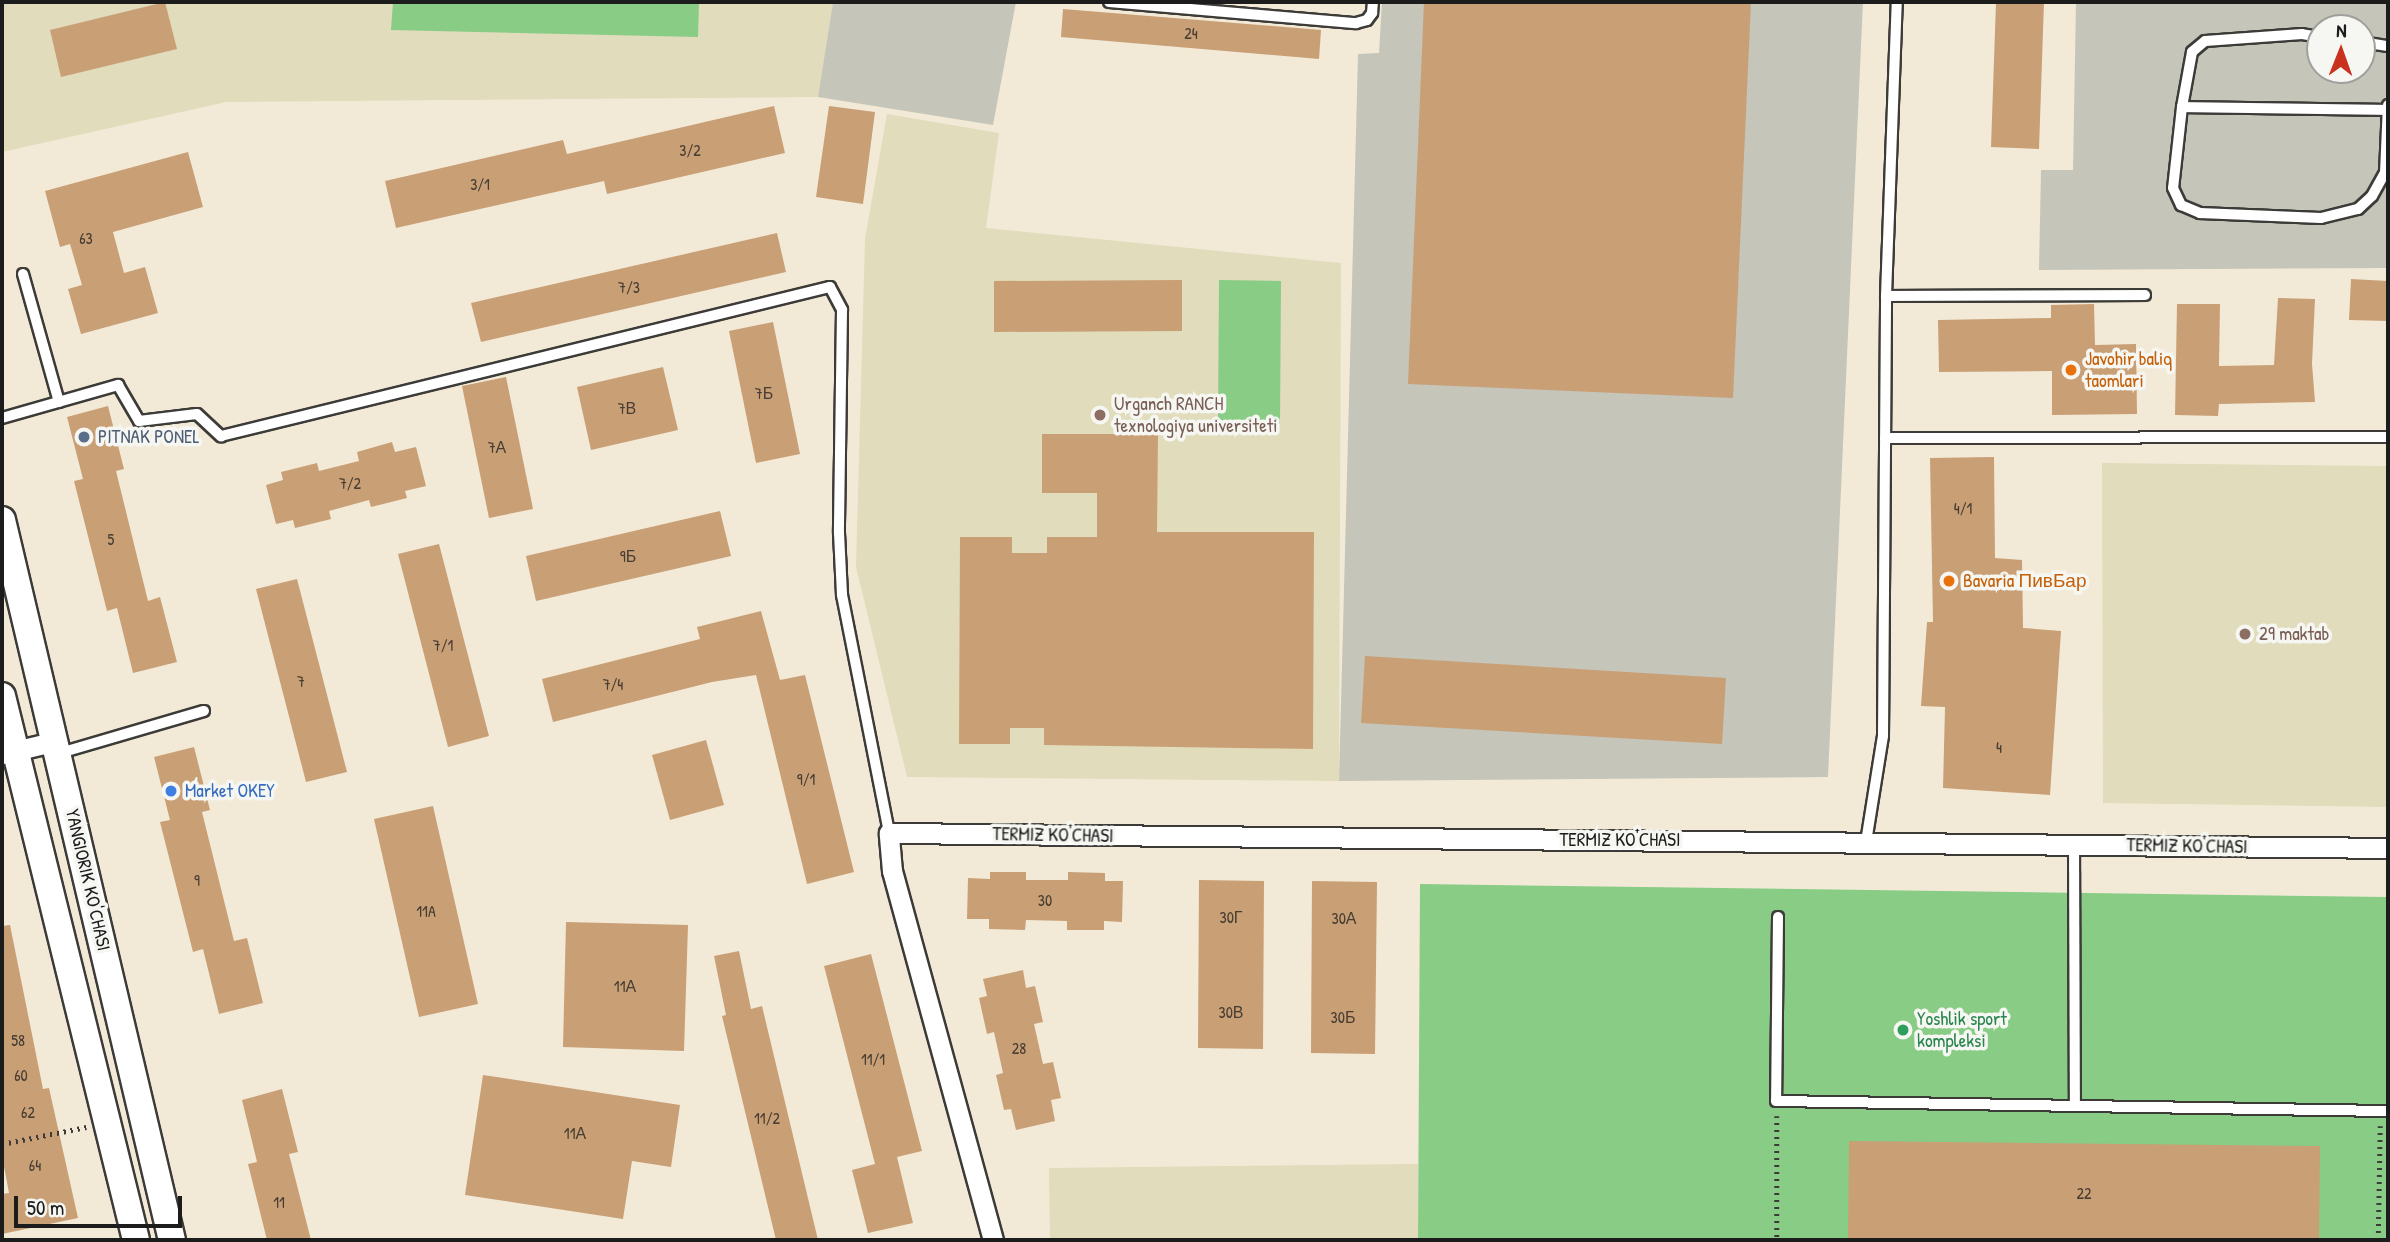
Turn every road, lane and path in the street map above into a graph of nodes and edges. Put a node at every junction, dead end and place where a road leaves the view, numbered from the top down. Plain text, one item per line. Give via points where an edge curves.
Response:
1 (1109, 2) edge
2 (1373, 2) edge
3 (1897, 2) edge
4 (2306, 35) edge
5 (2182, 107) junction
6 (2388, 108) edge
7 (23, 274) dead end
8 (2145, 295) dead end
9 (1886, 296) junction
10 (59, 402) junction
11 (2, 418) edge
12 (2388, 437) edge
13 (1885, 438) junction
14 (2, 520) edge
15 (2, 696) edge
16 (204, 711) dead end
17 (58, 747) junction
18 (9, 752) edge
19 (888, 833) junction
20 (1866, 842) junction
21 (2074, 844) junction
22 (2388, 848) edge
23 (1778, 916) dead end
24 (138, 1093) junction
25 (1776, 1101) junction
26 (2075, 1106) junction
27 (2384, 1111) edge
28 (104, 1113) junction
29 (2, 1144) edge
30 (136, 1240) edge
31 (172, 1240) edge
32 (993, 1240) edge
33 (1777, 1240) edge
34 (2378, 1240) edge

1 - 2 lane via 1356,23 1367,20
3 - 9 lane
4 - 5 lane via 2204,41 2192,52
5 - 6 lane
5 - 6 lane via 2173,188 2181,205 2200,213 2321,218 2358,209 2372,196 2385,173
7 - 10 lane
8 - 9 lane
9 - 13 lane
10 - 11 lane
10 - 19 lane via 118,385 139,421 197,414 221,436 830,287 842,310 842,595
12 - 13 lane
13 - 20 lane via 1883,736
14 - 17 main road, YANGIORIK KO'CHASI
15 - 18 main road, YANGIORIK KO'CHASI
16 - 17 lane
17 - 18 street
17 - 24 main road, YANGIORIK KO'CHASI
18 - 28 main road, YANGIORIK KO'CHASI
19 - 20 street, TERMIZ KO'CHASI
19 - 32 street via 892,871
20 - 21 street, TERMIZ KO'CHASI
21 - 22 street, TERMIZ KO'CHASI
21 - 26 lane
23 - 25 lane
24 - 28 main road
24 - 31 main road, YANGIORIK KO'CHASI
25 - 26 lane
25 - 33 path
26 - 27 lane
27 - 34 path
28 - 29 path
28 - 30 main road, YANGIORIK KO'CHASI

